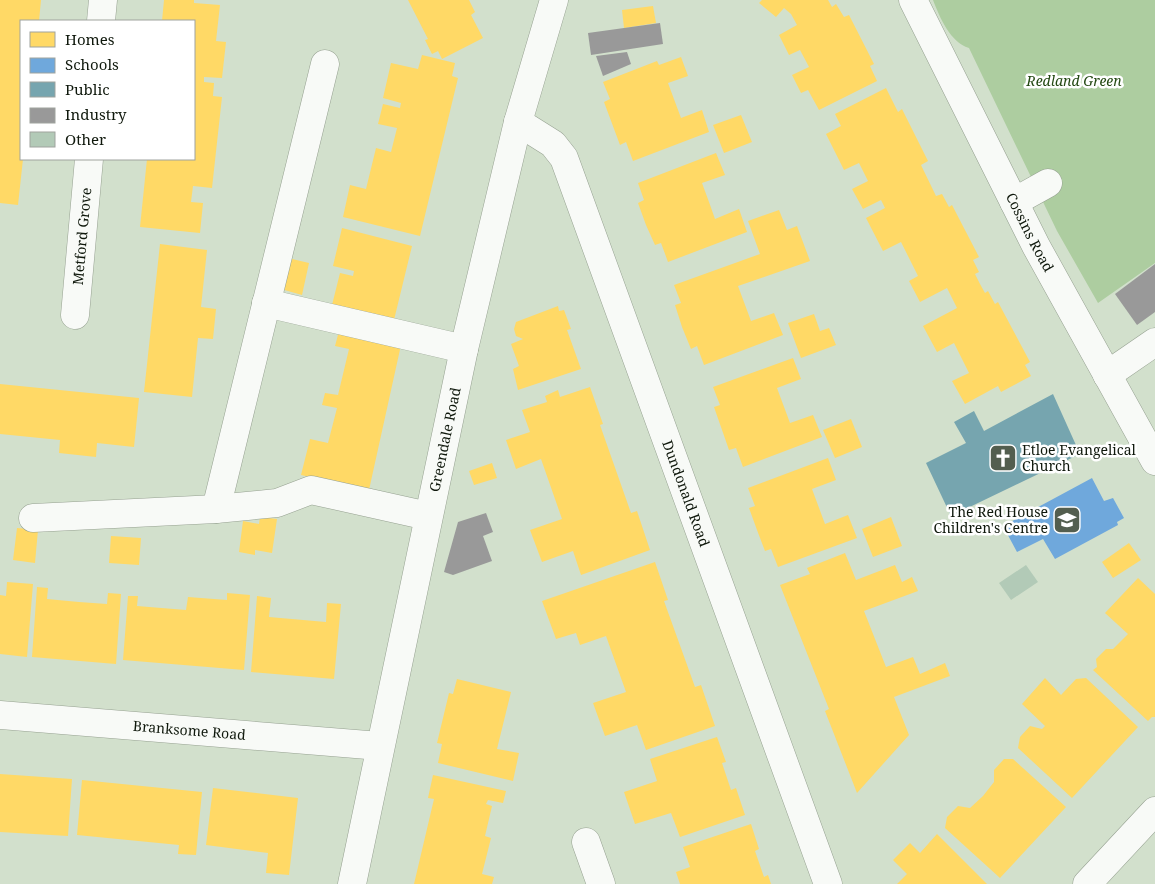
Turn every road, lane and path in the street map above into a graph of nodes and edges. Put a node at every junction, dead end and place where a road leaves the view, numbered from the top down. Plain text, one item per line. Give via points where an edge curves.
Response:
1 (103, 0) edge
2 (554, 0) edge
3 (913, 0) edge
4 (101, 20) edge
5 (325, 64) dead end
6 (518, 122) junction
7 (89, 160) edge
8 (1048, 183) dead end
9 (1014, 202) junction
10 (266, 303) junction
11 (75, 316) dead end
12 (1155, 342) edge
13 (464, 349) junction
14 (1107, 375) junction
15 (1155, 462) edge
16 (216, 509) junction
17 (428, 516) junction
18 (33, 518) dead end
19 (0, 716) edge
20 (380, 746) junction
21 (1155, 811) edge
22 (586, 842) dead end
23 (352, 884) edge
24 (601, 884) edge
25 (828, 884) edge
26 (1087, 884) edge

1 - 4 street
2 - 6 street, Greendale Road
3 - 9 street, Cossins Road
5 - 10 street
6 - 13 street, Greendale Road
6 - 25 street, Dundonald Road via 553,144 564,158
7 - 11 street, Metford Grove
8 - 9 street
9 - 14 street, Cossins Road
10 - 13 street
10 - 16 street
12 - 14 street
13 - 17 street, Greendale Road
14 - 15 street, Cossins Road
16 - 17 street via 277,502 311,490
16 - 18 street
17 - 20 street, Greendale Road
19 - 20 street, Branksome Road
20 - 23 street, Greendale Road
21 - 26 street
22 - 24 street

